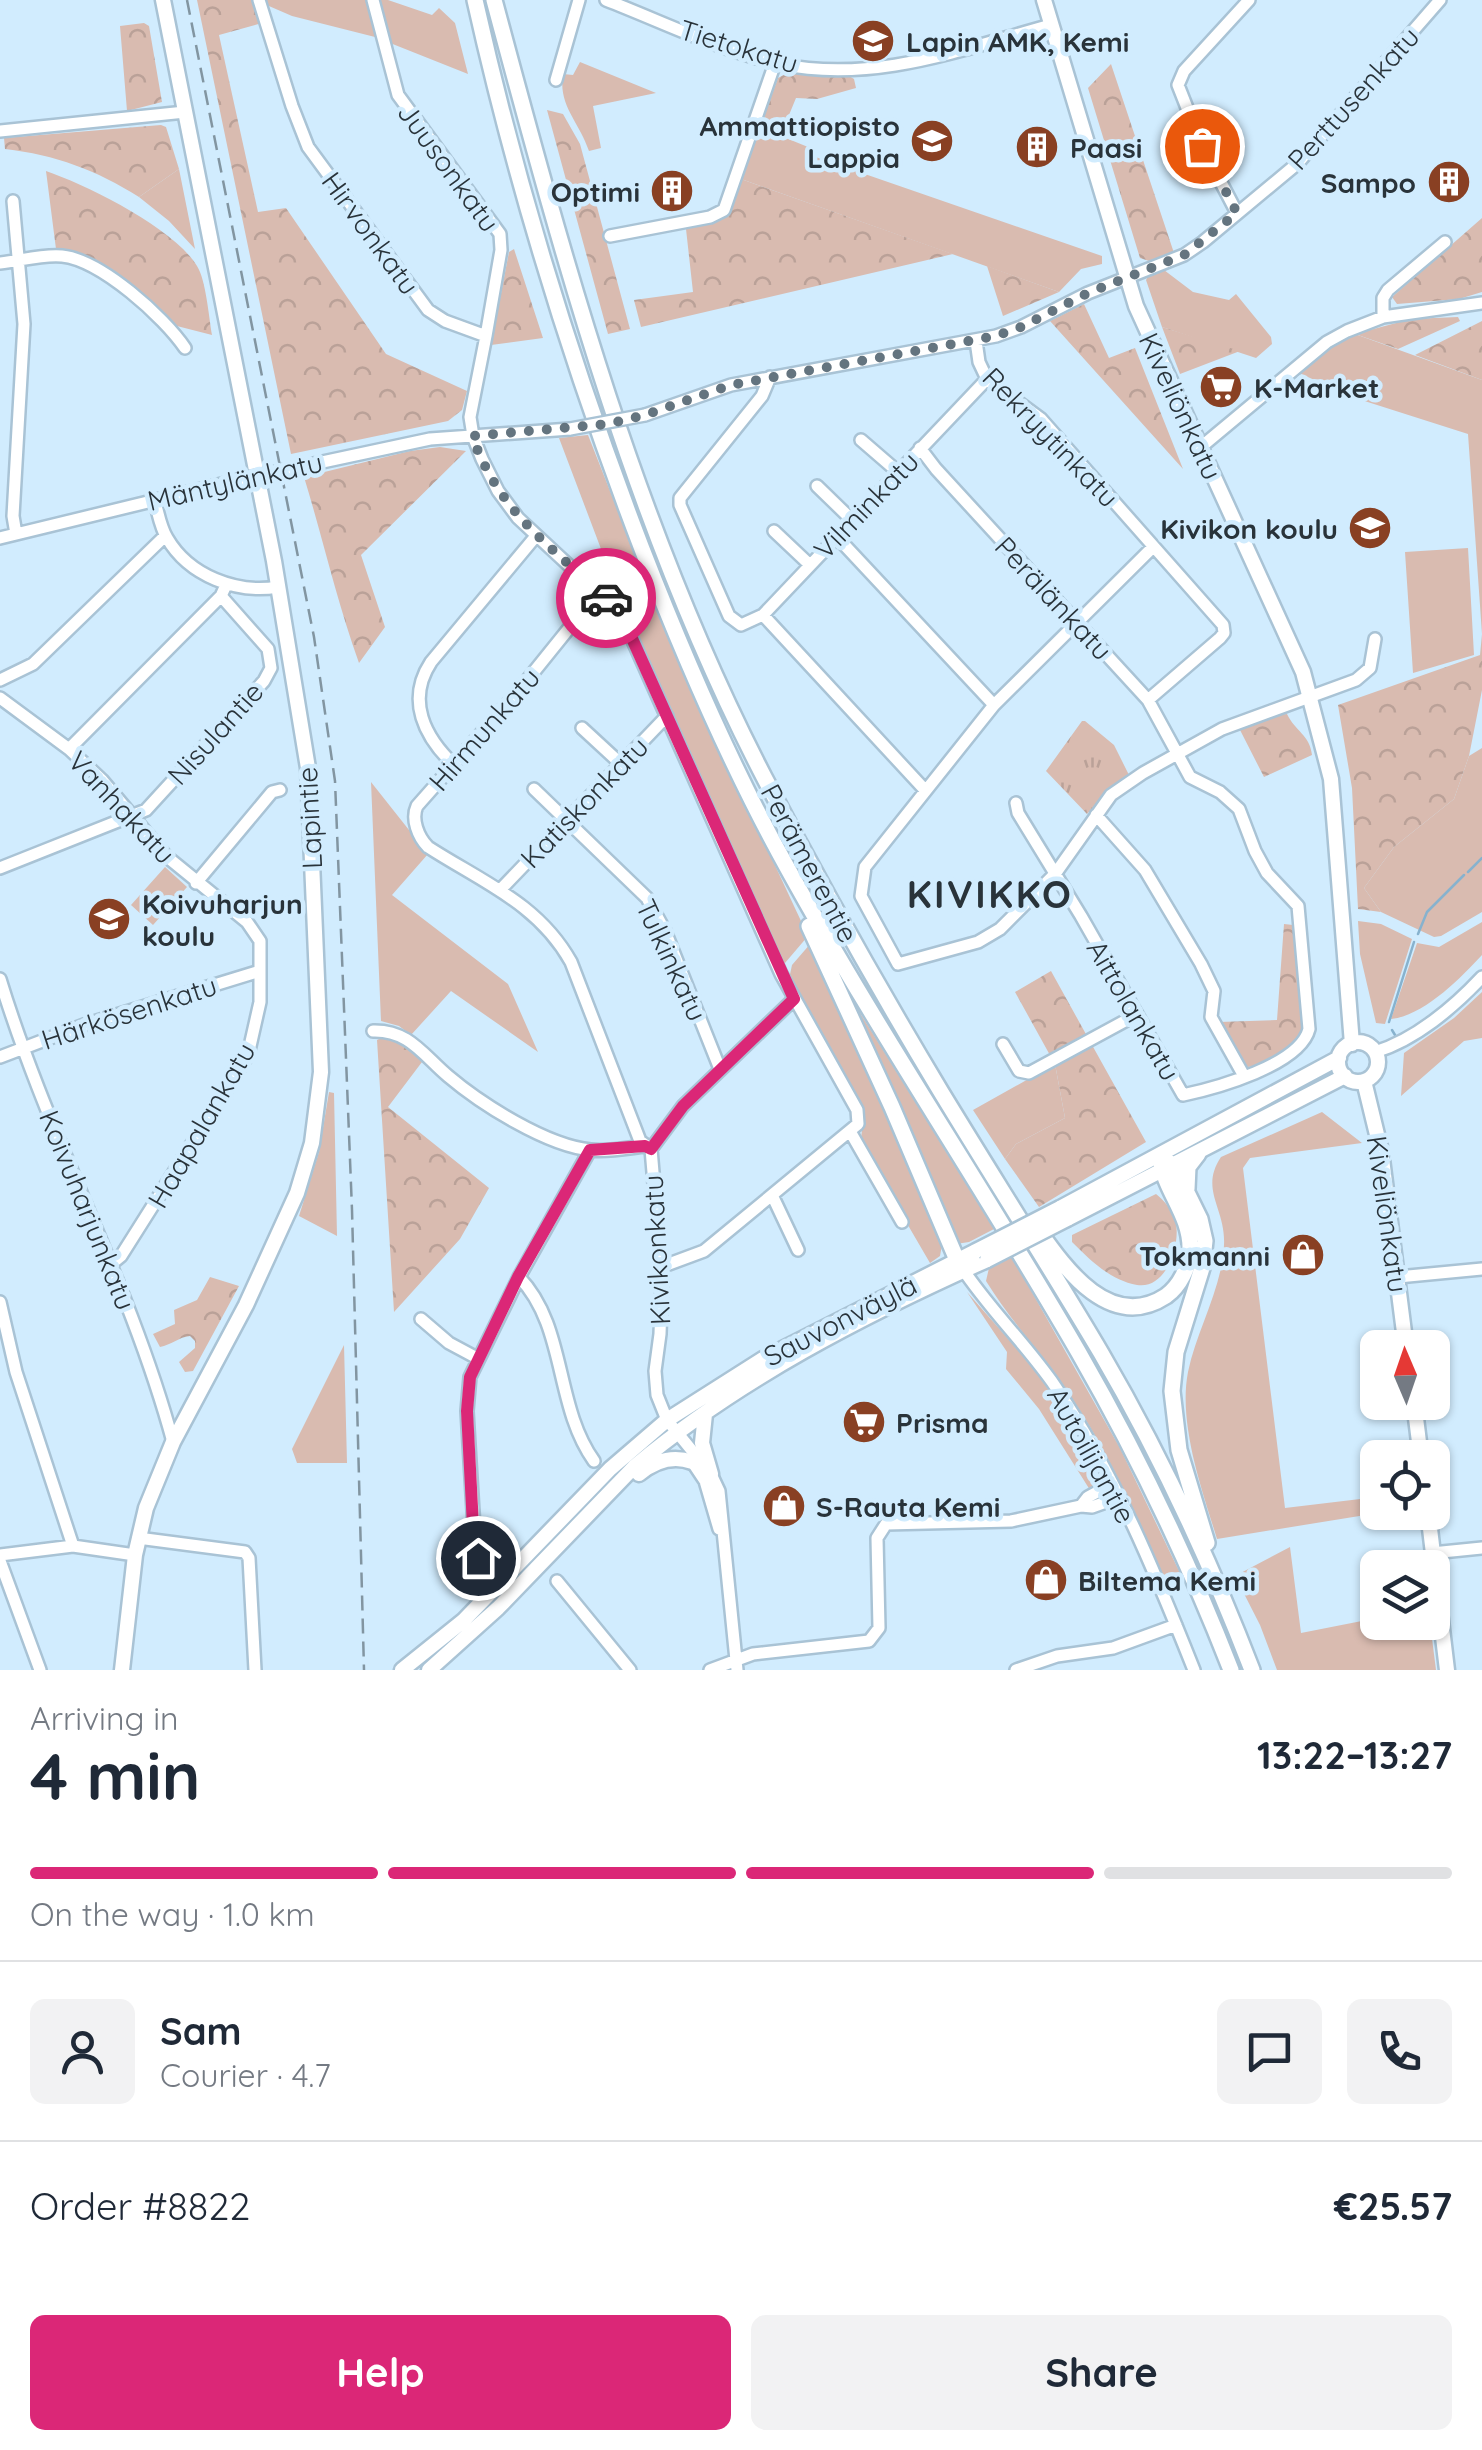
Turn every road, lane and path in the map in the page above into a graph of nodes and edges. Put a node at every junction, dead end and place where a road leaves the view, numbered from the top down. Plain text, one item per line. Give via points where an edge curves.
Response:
1 (163, 0) edge
2 (260, 0) edge
3 (373, 0) edge
4 (475, 0) edge
5 (494, 0) edge
6 (579, 0) edge
7 (606, 0) edge
8 (1044, 0) edge
9 (1249, 0) edge
10 (1440, 0) edge
11 (1051, 25) junction
12 (775, 63) junction
13 (556, 80) dead end
14 (185, 112) junction
15 (0, 131) edge
16 (13, 201) dead end
17 (1237, 213) junction
18 (610, 236) dead end
19 (1445, 242) dead end
20 (18, 261) junction
21 (0, 263) edge
22 (1128, 280) junction
23 (1482, 303) edge
24 (1383, 318) junction
25 (486, 336) junction
26 (976, 341) junction
27 (185, 348) dead end
28 (770, 377) junction
29 (987, 378) junction
30 (472, 436) junction
31 (861, 440) dead end
32 (1201, 447) junction
33 (920, 448) junction
34 (898, 472) junction
35 (817, 486) dead end
36 (154, 499) junction
37 (852, 520) junction
38 (774, 531) dead end
39 (16, 534) junction
40 (166, 536) junction
41 (536, 536) junction
42 (837, 537) junction
43 (0, 538) edge
44 (1153, 547) junction
45 (810, 565) junction
46 (278, 587) junction
47 (224, 590) junction
48 (599, 591) junction
49 (764, 616) junction
50 (1078, 624) junction
51 (1375, 638) dead end
52 (0, 680) edge
53 (1309, 696) junction
54 (0, 698) edge
55 (1148, 700) junction
56 (994, 705) junction
57 (667, 716) junction
58 (582, 728) dead end
59 (70, 749) junction
60 (1177, 754) junction
61 (621, 764) junction
62 (454, 766) junction
63 (534, 788) dead end
64 (280, 790) dead end
65 (926, 790) junction
66 (1016, 802) dead end
67 (1096, 815) junction
68 (134, 816) junction
69 (566, 820) junction
70 (786, 866) junction
71 (0, 868) edge
72 (1055, 874) junction
73 (196, 883) junction
74 (500, 889) junction
75 (260, 972) junction
76 (1482, 978) edge
77 (0, 980) edge
78 (794, 999) junction
79 (1136, 1015) junction
80 (372, 1031) dead end
81 (1003, 1044) dead end
82 (1352, 1044) junction
83 (22, 1048) junction
84 (1376, 1052) junction
85 (0, 1058) edge
86 (1339, 1058) junction
87 (720, 1069) junction
88 (1244, 1076) junction
89 (1344, 1076) junction
90 (1364, 1081) junction
91 (851, 1132) junction
92 (648, 1148) junction
93 (590, 1150) junction
94 (1198, 1154) junction
95 (1165, 1165) junction
96 (1187, 1193) junction
97 (772, 1195) junction
98 (1009, 1200) junction
99 (902, 1222) dead end
100 (798, 1250) dead end
101 (960, 1265) junction
102 (110, 1266) junction
103 (661, 1267) junction
104 (1482, 1269) edge
105 (518, 1277) junction
106 (1398, 1277) junction
107 (0, 1302) edge
108 (422, 1318) dead end
109 (1404, 1330) edge
110 (477, 1358) junction
111 (705, 1414) junction
112 (667, 1420) junction
113 (677, 1433) junction
114 (172, 1442) junction
115 (594, 1461) dead end
116 (692, 1462) junction
117 (711, 1474) junction
118 (1112, 1484) junction
119 (617, 1485) junction
120 (1120, 1497) junction
121 (1080, 1506) junction
122 (722, 1532) junction
123 (138, 1538) junction
124 (73, 1546) junction
125 (1482, 1548) edge
126 (1450, 1551) edge
127 (135, 1555) junction
128 (0, 1558) edge
129 (484, 1565) dead end
130 (557, 1581) dead end
131 (1216, 1581) junction
132 (1176, 1625) junction
133 (1442, 1640) edge
134 (737, 1665) edge
135 (40, 1670) edge
136 (122, 1670) edge
137 (254, 1670) edge
138 (402, 1670) edge
139 (428, 1670) edge
140 (630, 1670) edge
141 (710, 1670) edge
142 (1016, 1670) edge
143 (1194, 1670) edge
144 (1231, 1670) edge
145 (1252, 1670) edge
146 (1447, 1670) edge

1 - 14 main road, Lapintie
2 - 25 street, Hirvonkatu via 308,147 428,310
3 - 25 street, Juusonkatu via 398,94 500,234
4 - 70 highway, Perämerentie via 506,136 602,446 694,675
5 - 98 highway, Perämerentie via 589,344 672,572 761,772 820,883
6 - 13 street
7 - 12 street, Tietokatu
8 - 11 main road, Kiveliönkatu
9 - 17 street via 1184,70 1178,85
10 - 17 street, Perttusenkatu via 1298,163
11 - 12 street, Tietokatu via 904,65 861,70
11 - 22 main road, Kiveliönkatu
12 - 18 street via 724,210
14 - 15 street
14 - 46 main road, Lapintie
16 - 20 street
17 - 22 street, Perttusenkatu via 1184,255
19 - 24 street via 1388,290
20 - 21 street
20 - 27 street via 62,256 95,268 145,305
20 - 39 street via 24,337
22 - 26 street, Perttusenkatu
22 - 32 main road, Kiveliönkatu
23 - 24 street
24 - 32 street via 1327,342
25 - 30 street
26 - 28 street, Perttusenkatu
26 - 29 street, Rekryytinkatu
28 - 30 street, Perttusenkatu, bridge via 645,415
28 - 49 street, Vilminkatu via 680,500 729,616 741,625
29 - 33 street, Vilminkatu
29 - 44 street, Rekryytinkatu via 1041,419
30 - 36 street, Mäntylänkatu, bridge via 430,438
30 - 41 street via 498,491
31 - 34 street
32 - 53 main road, Kiveliönkatu
33 - 34 street, Vilminkatu
33 - 50 street, Perälänkatu
34 - 37 street, Vilminkatu
35 - 37 street
36 - 39 street, Mäntylänkatu
36 - 40 street
37 - 42 street, Vilminkatu
38 - 45 street
39 - 43 street, Mäntylänkatu
40 - 47 street
40 - 52 street via 33,664
41 - 48 street
41 - 62 street via 420,679 422,718
42 - 45 street, Vilminkatu
42 - 56 street
44 - 50 street
44 - 55 street, Rekryytinkatu via 1224,630
45 - 49 street, Vilminkatu
46 - 47 street
46 - 114 main road, Lapintie via 308,768 321,1049 316,1122 290,1212
47 - 59 street
47 - 68 street, Nisulantie via 268,650 271,668
48 - 57 street via 621,614
48 - 62 street, Hirmunkatu
49 - 65 street
50 - 55 street, Perälänkatu
50 - 56 street
51 - 53 street via 1373,662 1364,674
53 - 60 street
53 - 82 main road, Kiveliönkatu via 1333,798
54 - 59 street, Vanhakatu
55 - 60 street, Perälänkatu
56 - 65 street
57 - 61 street, Katiskonkatu
57 - 78 street
58 - 61 street
59 - 68 street, Vanhakatu
60 - 67 street via 1118,789
60 - 88 street, Perälänkatu via 1192,780 1240,809 1261,863 1298,906 1307,1037
61 - 69 street, Katiskonkatu
62 - 74 street, Hirmunkatu via 415,809 420,837
63 - 69 street, Tulkinkatu
64 - 73 street
65 - 72 street via 866,867 861,896 892,958 902,964 990,936
66 - 72 street, Aittolankatu
67 - 72 street
67 - 88 street via 1145,870 1202,966 1214,991 1212,1017
68 - 71 street
68 - 73 street, Vanhakatu
69 - 74 street, Katiskonkatu
69 - 87 street, Tulkinkatu via 652,906
70 - 101 highway
70 - 144 highway, Perämerentie via 1080,1356
72 - 79 street, Aittolankatu
73 - 75 street, Vanhakatu via 255,931
74 - 92 street, Hirmunkatu via 545,924 568,955
75 - 83 street, Härkösenkatu
75 - 102 street, Haapalankatu via 248,1056
76 - 84 street via 1429,1022
77 - 83 street, Koivuharjunkatu
78 - 87 street, Kivikonkatu
78 - 91 street via 858,1110
79 - 81 street via 1030,1073 1018,1071
79 - 88 street, Aittolankatu via 1183,1095
80 - 93 street via 402,1035 491,1106
82 - 84 main road
82 - 86 main road
83 - 85 street, Härkösenkatu
83 - 102 street, Koivuharjunkatu
84 - 90 main road via 1377,1069
86 - 89 main road
86 - 95 main road, Sauvonväylä
87 - 92 street, Kivikonkatu
89 - 90 main road
89 - 94 main road, Sauvonväylä
90 - 106 main road, Kiveliönkatu
91 - 97 street
91 - 99 street
92 - 93 street
92 - 103 street, Kivikonkatu
93 - 105 street
94 - 95 main road, Sauvonväylä
94 - 96 highway via 1188,1167
95 - 96 highway
95 - 98 highway via 1185,1218 1189,1257 1171,1292 1141,1306 1092,1293
95 - 101 main road, Sauvonväylä, bridge
96 - 131 highway via 1205,1250 1176,1352 1173,1399 1182,1463
97 - 100 street
97 - 103 street via 704,1251
98 - 131 highway, Perämerentie via 1130,1406
101 - 111 main road, Sauvonväylä
101 - 112 main road, Sauvonväylä via 763,1359
101 - 118 street, Autoilijantie via 1056,1386
102 - 114 street, Koivuharjunkatu
103 - 112 street, Kivikonkatu via 655,1378
104 - 106 street
105 - 110 street
105 - 115 street via 545,1313 580,1440
106 - 109 main road, Kiveliönkatu
107 - 124 street
108 - 110 street
110 - 129 street via 467,1411 474,1545
111 - 113 main road, Sauvonväylä
111 - 117 main road via 702,1443
112 - 113 street, Kivikonkatu
112 - 138 main road, Sauvonväylä
113 - 116 street
113 - 117 street
113 - 119 main road, Sauvonväylä
114 - 123 main road, Lapintie
116 - 119 main road via 658,1462
116 - 122 street
117 - 122 street via 723,1505
118 - 120 street, Autoilijantie
118 - 121 street
119 - 139 main road, Sauvonväylä
120 - 121 street
120 - 132 street, Autoilijantie
121 - 134 street via 1011,1521 886,1524 877,1538 874,1637
122 - 134 street
123 - 127 main road, Lapintie
123 - 137 street via 246,1552
124 - 127 street
124 - 128 street
125 - 126 street
127 - 136 main road, Lapintie
128 - 135 street
130 - 140 street
131 - 145 highway, Perämerentie
132 - 142 street via 1113,1648
132 - 143 street, Autoilijantie
133 - 146 main road
134 - 141 street

